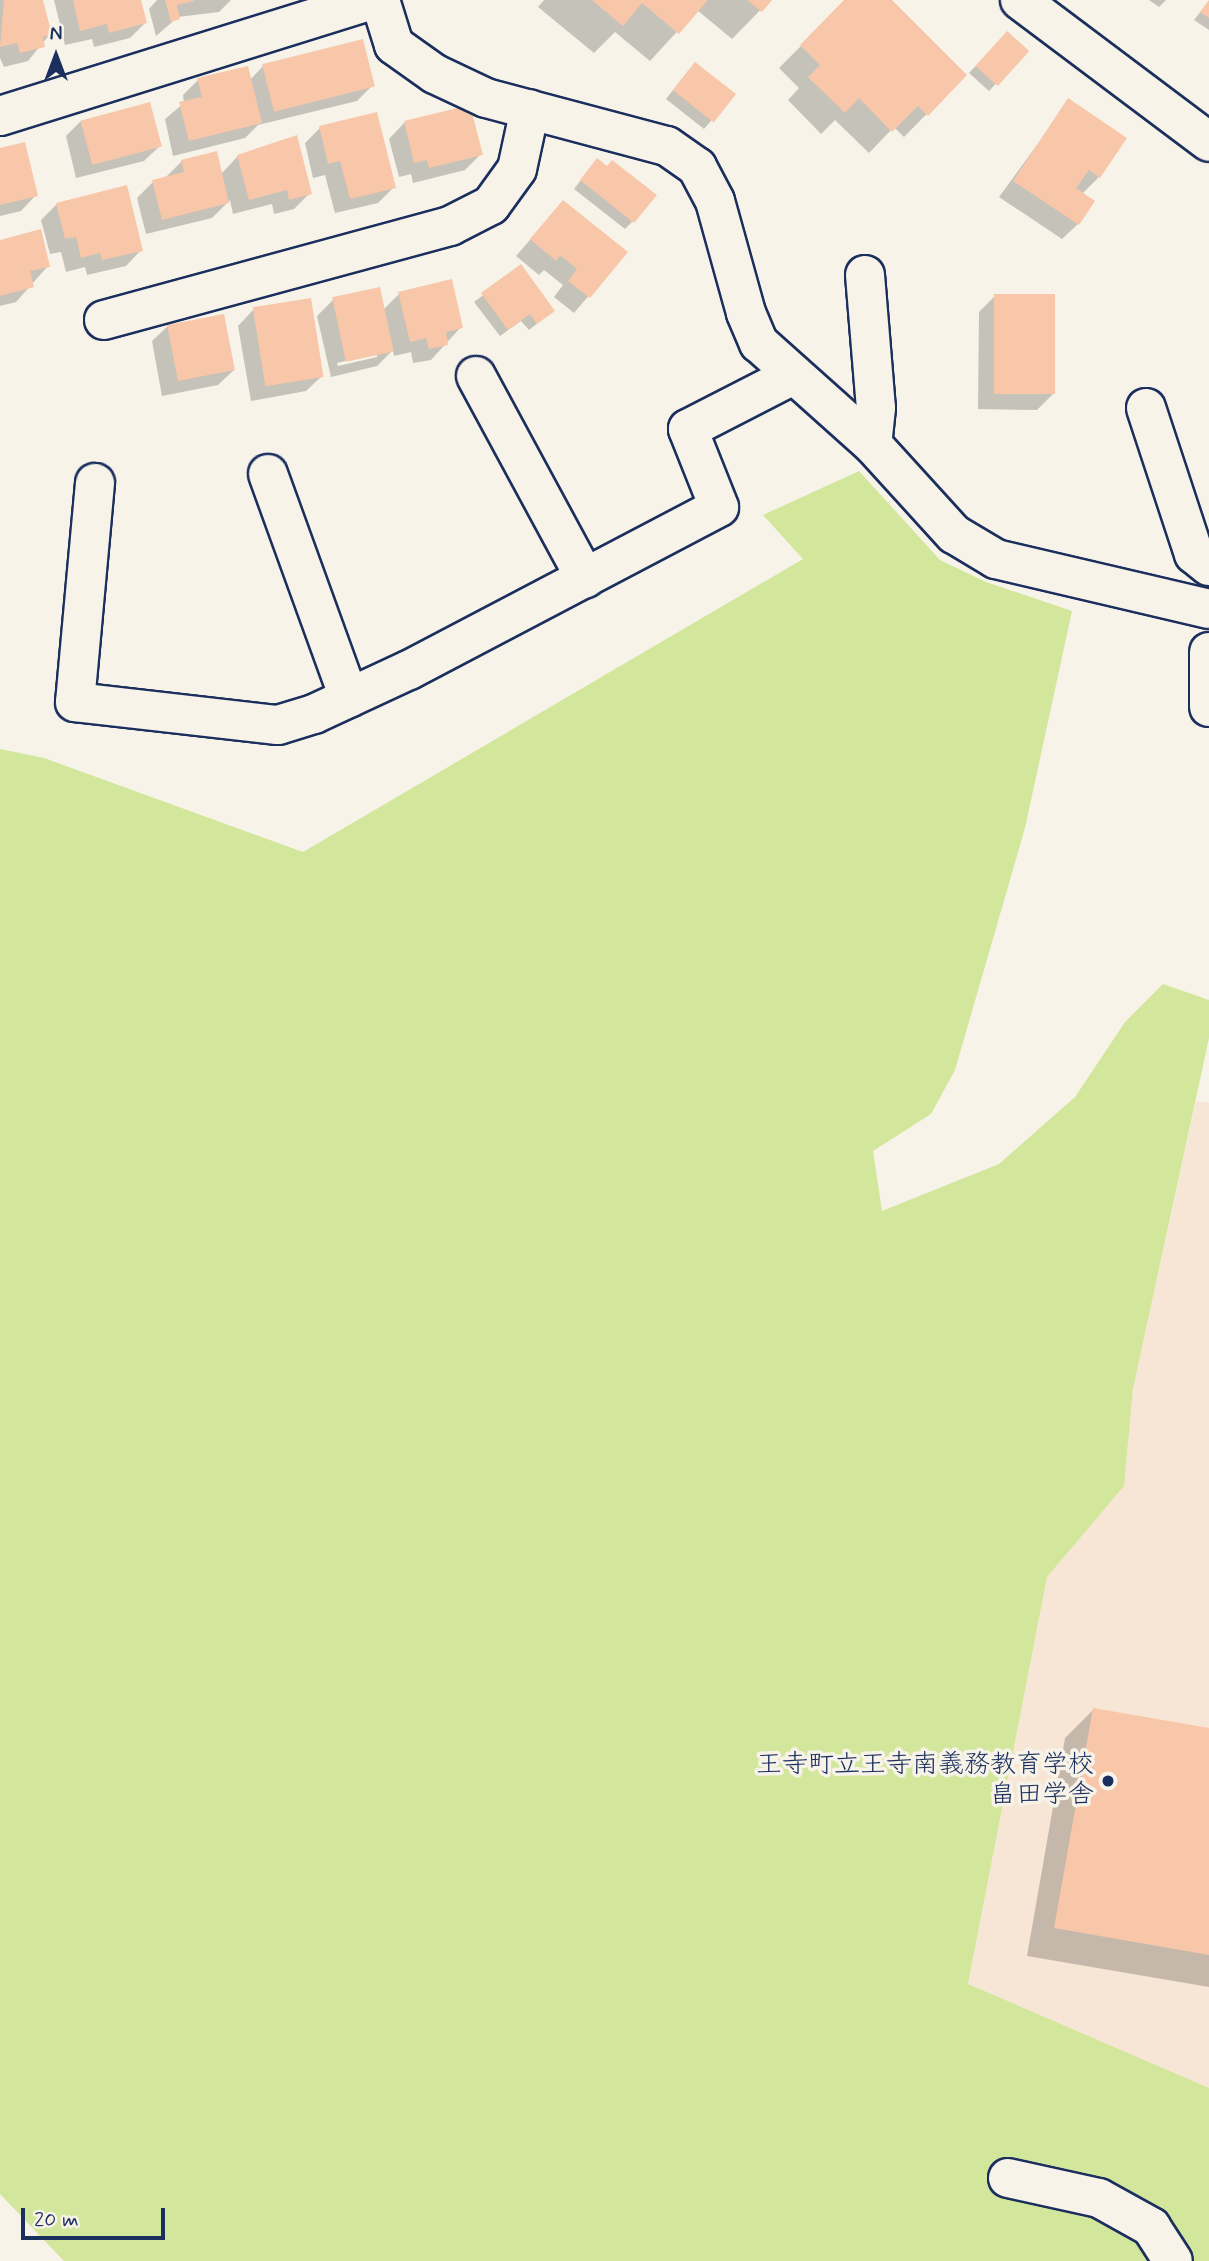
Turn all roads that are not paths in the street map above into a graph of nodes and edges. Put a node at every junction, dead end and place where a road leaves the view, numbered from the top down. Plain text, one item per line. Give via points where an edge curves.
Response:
1 (373, 0) edge
2 (380, 0) edge
3 (1020, 0) edge
4 (530, 110) junction
5 (0, 116) edge
6 (1209, 142) edge
7 (865, 275) dead end
8 (104, 320) dead end
9 (793, 375) junction
10 (476, 376) dead end
11 (1146, 408) dead end
12 (872, 444) junction
13 (268, 474) dead end
14 (95, 483) dead end
15 (1209, 566) edge
16 (585, 578) junction
17 (1209, 609) edge
18 (1209, 652) edge
19 (349, 698) junction
20 (1209, 707) edge
21 (1008, 2178) dead end
22 (1173, 2261) edge

1 - 5 street
2 - 4 street via 394,45 435,74
3 - 6 street
4 - 8 street via 517,169 491,205 450,226
4 - 9 street via 667,146 697,167 715,201 759,343
7 - 12 street via 876,408
9 - 12 street
9 - 16 street via 688,429 719,507
10 - 16 street
11 - 15 street via 1194,554
12 - 17 street via 954,534 996,559
13 - 19 street
14 - 19 street via 75,702 278,725
16 - 19 street
18 - 20 street
21 - 22 street via 1099,2198 1151,2227

